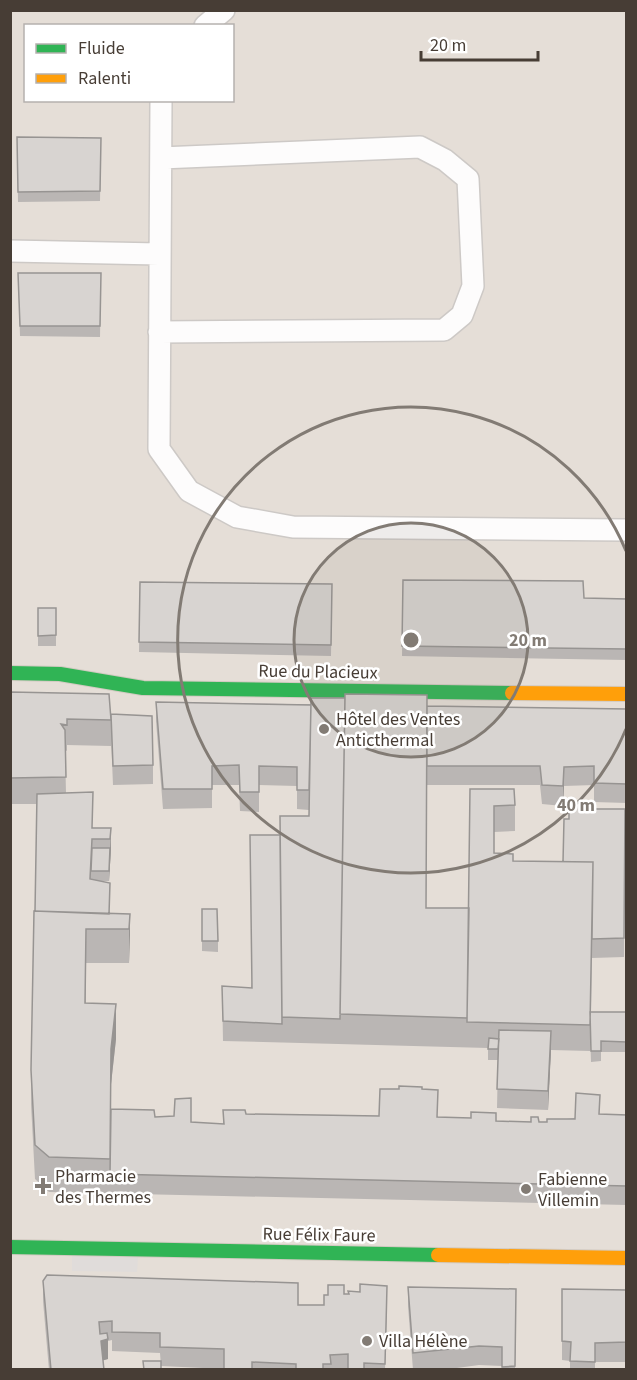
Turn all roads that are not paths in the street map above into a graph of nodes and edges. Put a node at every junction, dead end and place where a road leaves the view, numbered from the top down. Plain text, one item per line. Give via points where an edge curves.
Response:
1 (224, 10) edge
2 (207, 24) edge
3 (161, 102) edge
4 (161, 158) junction
5 (10, 252) edge
6 (159, 254) junction
7 (159, 332) junction
8 (627, 530) edge
9 (10, 673) edge
10 (627, 694) edge
11 (10, 1246) edge
12 (627, 1258) edge

1 - 2 lane
3 - 4 lane
4 - 6 lane
4 - 7 lane via 420,147 445,160 468,179 473,286 462,315 444,330
5 - 6 lane
6 - 7 lane
7 - 8 lane via 159,449 189,491 237,517 293,527
9 - 10 street, Rue du Placieux via 60,674 143,688
11 - 12 street, Rue Félix Faure

